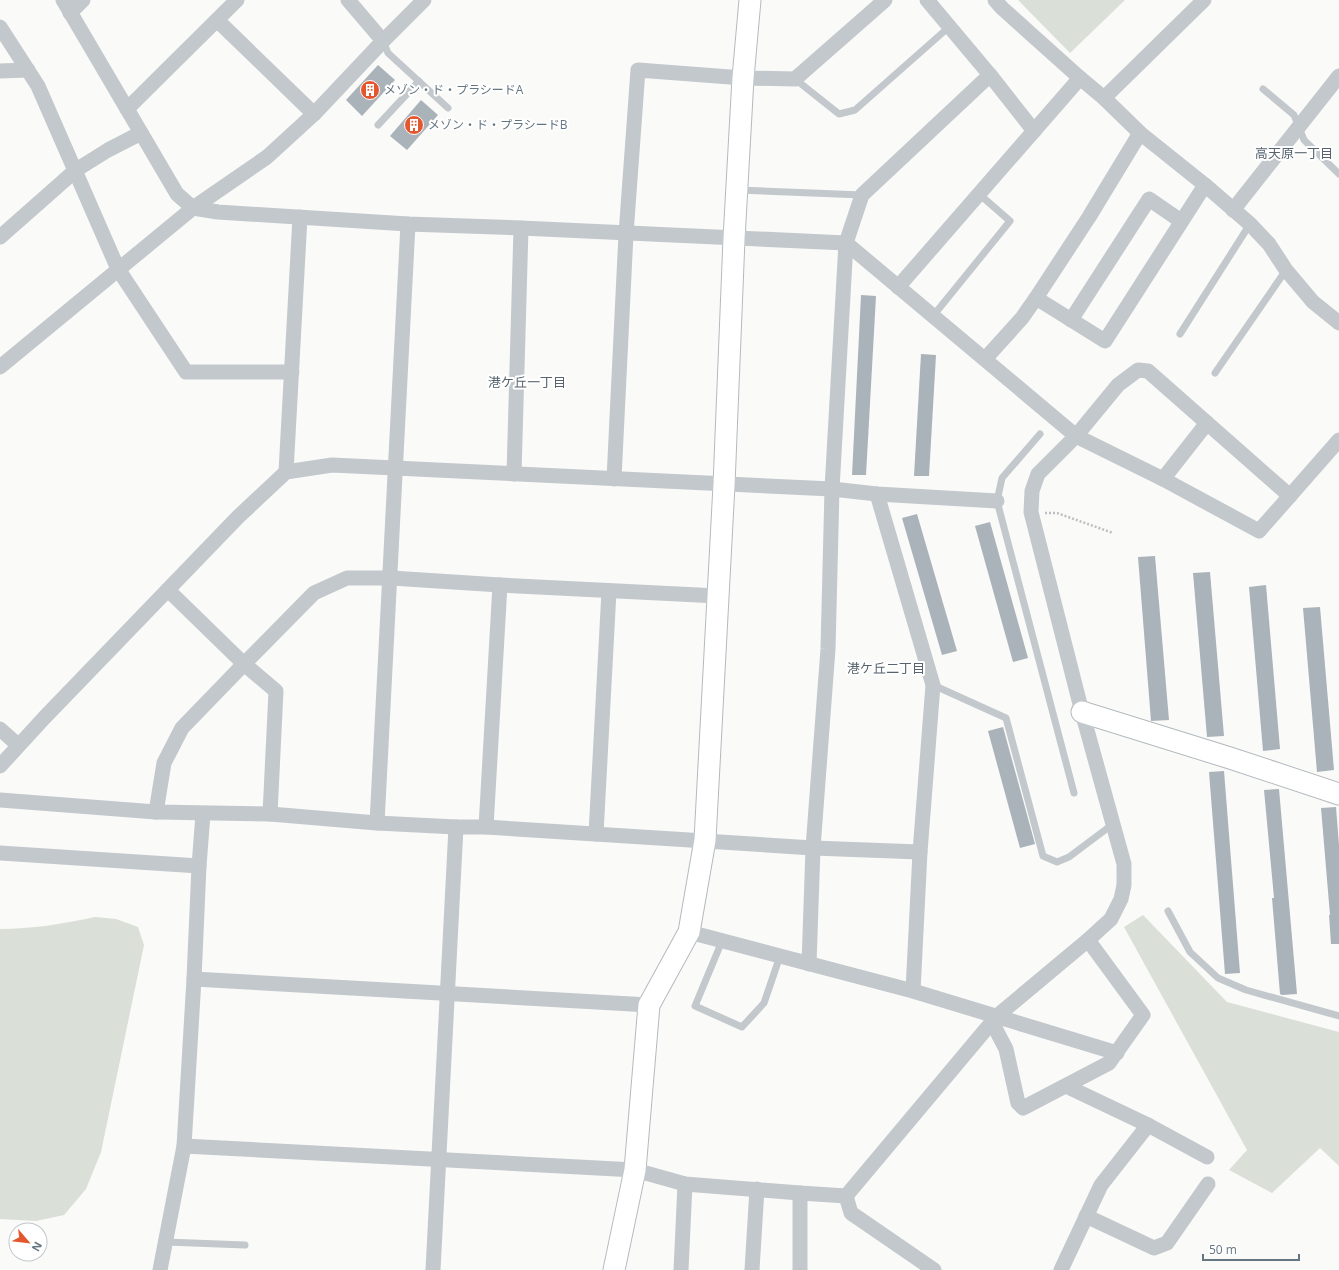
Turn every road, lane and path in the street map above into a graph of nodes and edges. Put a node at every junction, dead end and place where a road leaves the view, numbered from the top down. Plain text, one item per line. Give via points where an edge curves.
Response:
1 (83, 0) edge
2 (237, 0) edge
3 (348, 0) edge
4 (424, 0) edge
5 (750, 0) edge
6 (885, 0) edge
7 (927, 0) edge
8 (995, 0) edge
9 (1204, 0) edge
10 (66, 6) edge
11 (217, 20) junction
12 (0, 27) edge
13 (949, 27) junction
14 (383, 41) junction
15 (28, 70) junction
16 (0, 71) edge
17 (990, 75) junction
18 (1339, 76) edge
19 (743, 78) junction
20 (1080, 78) junction
21 (795, 79) junction
22 (419, 81) junction
23 (1263, 89) dead end
24 (1104, 98) junction
25 (448, 108) dead end
26 (127, 109) junction
27 (314, 114) junction
28 (378, 125) dead end
29 (1298, 127) junction
30 (1034, 131) junction
31 (141, 133) junction
32 (1140, 133) junction
33 (76, 170) junction
34 (1339, 174) edge
35 (1205, 185) junction
36 (738, 190) junction
37 (979, 194) junction
38 (862, 195) junction
39 (193, 208) junction
40 (1233, 210) junction
41 (300, 217) junction
42 (1181, 221) junction
43 (408, 224) junction
44 (1250, 224) junction
45 (521, 228) junction
46 (626, 234) junction
47 (0, 237) edge
48 (734, 239) junction
49 (846, 243) junction
50 (118, 269) junction
51 (1286, 270) junction
52 (898, 287) junction
53 (1036, 298) junction
54 (933, 316) junction
55 (1071, 320) junction
56 (1339, 323) edge
57 (1180, 334) dead end
58 (985, 359) junction
59 (0, 368) edge
60 (292, 372) junction
61 (1215, 373) dead end
62 (1207, 423) junction
63 (1040, 434) dead end
64 (1076, 436) junction
65 (1339, 440) edge
66 (396, 469) junction
67 (286, 472) junction
68 (514, 474) junction
69 (614, 479) junction
70 (1163, 479) junction
71 (724, 485) junction
72 (832, 489) junction
73 (877, 494) junction
74 (1290, 496) junction
75 (997, 501) junction
76 (1031, 512) junction
77 (1113, 533) dead end
78 (391, 578) junction
79 (500, 586) junction
80 (168, 590) junction
81 (609, 591) junction
82 (718, 596) junction
83 (244, 664) junction
84 (933, 685) junction
85 (1082, 712) junction
86 (0, 729) edge
87 (18, 745) junction
88 (0, 766) edge
89 (1074, 793) dead end
90 (1339, 794) edge
91 (0, 800) edge
92 (156, 812) junction
93 (203, 814) junction
94 (270, 814) junction
95 (377, 823) junction
96 (1112, 824) junction
97 (456, 827) junction
98 (486, 827) junction
99 (596, 834) junction
100 (705, 840) junction
101 (813, 848) junction
102 (920, 852) junction
103 (0, 853) edge
104 (199, 866) junction
105 (1168, 911) dead end
106 (689, 932) junction
107 (1088, 940) junction
108 (722, 941) junction
109 (780, 956) junction
110 (809, 964) junction
111 (194, 979) junction
112 (913, 991) junction
113 (447, 993) junction
114 (649, 1005) junction
115 (997, 1016) junction
116 (1339, 1016) edge
117 (1117, 1053) junction
118 (1066, 1086) junction
119 (1148, 1125) junction
120 (184, 1146) junction
121 (1207, 1157) dead end
122 (438, 1159) junction
123 (635, 1170) junction
124 (685, 1184) junction
125 (1208, 1184) dead end
126 (757, 1189) junction
127 (800, 1192) junction
128 (846, 1196) junction
129 (1086, 1216) junction
130 (166, 1242) junction
131 (245, 1245) dead end
132 (160, 1270) edge
133 (433, 1270) edge
134 (614, 1270) edge
135 (680, 1270) edge
136 (752, 1270) edge
137 (800, 1270) edge
138 (934, 1270) edge
139 (1061, 1270) edge

1 - 10 street
2 - 11 street
3 - 14 street
4 - 14 street
5 - 19 street
6 - 21 street
7 - 13 street
8 - 20 street
9 - 24 street
10 - 26 street
11 - 26 street
11 - 27 street
12 - 15 street
13 - 17 street
13 - 21 lane via 855,110 839,114
14 - 22 lane via 388,53
14 - 27 street
15 - 16 street
15 - 33 street via 38,86
17 - 30 street
17 - 38 street
18 - 29 street
19 - 21 street
19 - 36 street
19 - 46 street via 638,70
20 - 24 street
20 - 30 street
22 - 25 lane
22 - 28 lane
23 - 29 lane via 1294,115
24 - 32 street
26 - 31 street
27 - 39 street via 267,157
29 - 34 lane via 1304,140
29 - 40 street
30 - 37 street
31 - 33 street
31 - 39 street via 177,194
32 - 35 street
32 - 53 street
33 - 47 street
33 - 50 street
35 - 40 street
35 - 42 street
36 - 38 lane
36 - 48 street
37 - 52 street
37 - 54 lane via 1010,221
38 - 49 street
39 - 41 street
39 - 50 street
40 - 44 street
41 - 43 street
41 - 60 street
42 - 55 street via 1105,341
42 - 55 street via 1149,199
43 - 45 street
43 - 66 street
44 - 51 street via 1269,244
44 - 57 lane
45 - 46 street
45 - 68 street
46 - 48 street
46 - 69 street
48 - 49 street
48 - 71 street
49 - 52 street
49 - 72 street
50 - 59 street
50 - 60 street via 186,372
51 - 56 street via 1313,302
51 - 61 lane
52 - 54 street
53 - 55 street
53 - 58 street via 1022,318
54 - 58 street
58 - 64 street
60 - 67 street
62 - 64 street via 1148,371 1138,370 1118,385
62 - 70 street
62 - 74 street
63 - 75 lane via 1002,478
64 - 70 street
64 - 76 street via 1038,474 1032,491
65 - 74 street
66 - 67 street via 332,465
66 - 68 street
66 - 78 street
67 - 80 street via 238,517
68 - 69 street
69 - 71 street
70 - 74 street via 1259,531
71 - 72 street
71 - 82 street
72 - 73 street
72 - 101 street via 828,649
73 - 75 street
73 - 84 street
75 - 89 lane
76 - 77 path via 1057,513
76 - 85 street
78 - 79 street
78 - 83 street via 347,578 314,593
78 - 95 street
79 - 81 street
79 - 98 street
80 - 83 street
80 - 87 street
81 - 82 street
81 - 99 street
82 - 100 street
83 - 92 street via 182,728 164,763
83 - 94 street via 276,691
84 - 96 lane via 1006,718 1044,856 1057,862 1069,857
84 - 102 street
85 - 90 street
85 - 96 street
86 - 87 street
87 - 88 street
91 - 92 street
92 - 93 street
93 - 94 street
93 - 104 street
94 - 95 street
95 - 97 street
96 - 107 street via 1124,864 1124,885 1121,899 1111,919
97 - 98 street
97 - 113 street
98 - 99 street
99 - 100 street
100 - 101 street
100 - 106 street
101 - 102 street
101 - 110 street
102 - 112 street
103 - 104 street
104 - 111 street
105 - 116 lane via 1190,952 1218,978 1246,990
106 - 108 street
106 - 114 street
107 - 115 street
107 - 117 street via 1143,1015
108 - 109 street
108 - 109 lane via 695,1006 742,1027 764,1003
109 - 110 street
110 - 112 street
111 - 113 street
111 - 120 street
112 - 115 street
113 - 114 street
113 - 122 street
114 - 123 street
115 - 117 street
115 - 118 street via 995,1028 1006,1049 1018,1103 1023,1108
115 - 128 street
117 - 118 street via 1109,1063
118 - 119 street
119 - 121 street
119 - 129 street via 1101,1185
120 - 122 street
120 - 130 street
122 - 123 street
122 - 133 street
123 - 124 street
123 - 134 street
124 - 126 street
124 - 135 street
125 - 129 street via 1167,1243 1154,1248
126 - 127 street
126 - 136 street
127 - 128 street
127 - 137 street
128 - 138 street via 851,1214
129 - 139 street
130 - 131 lane
130 - 132 street

